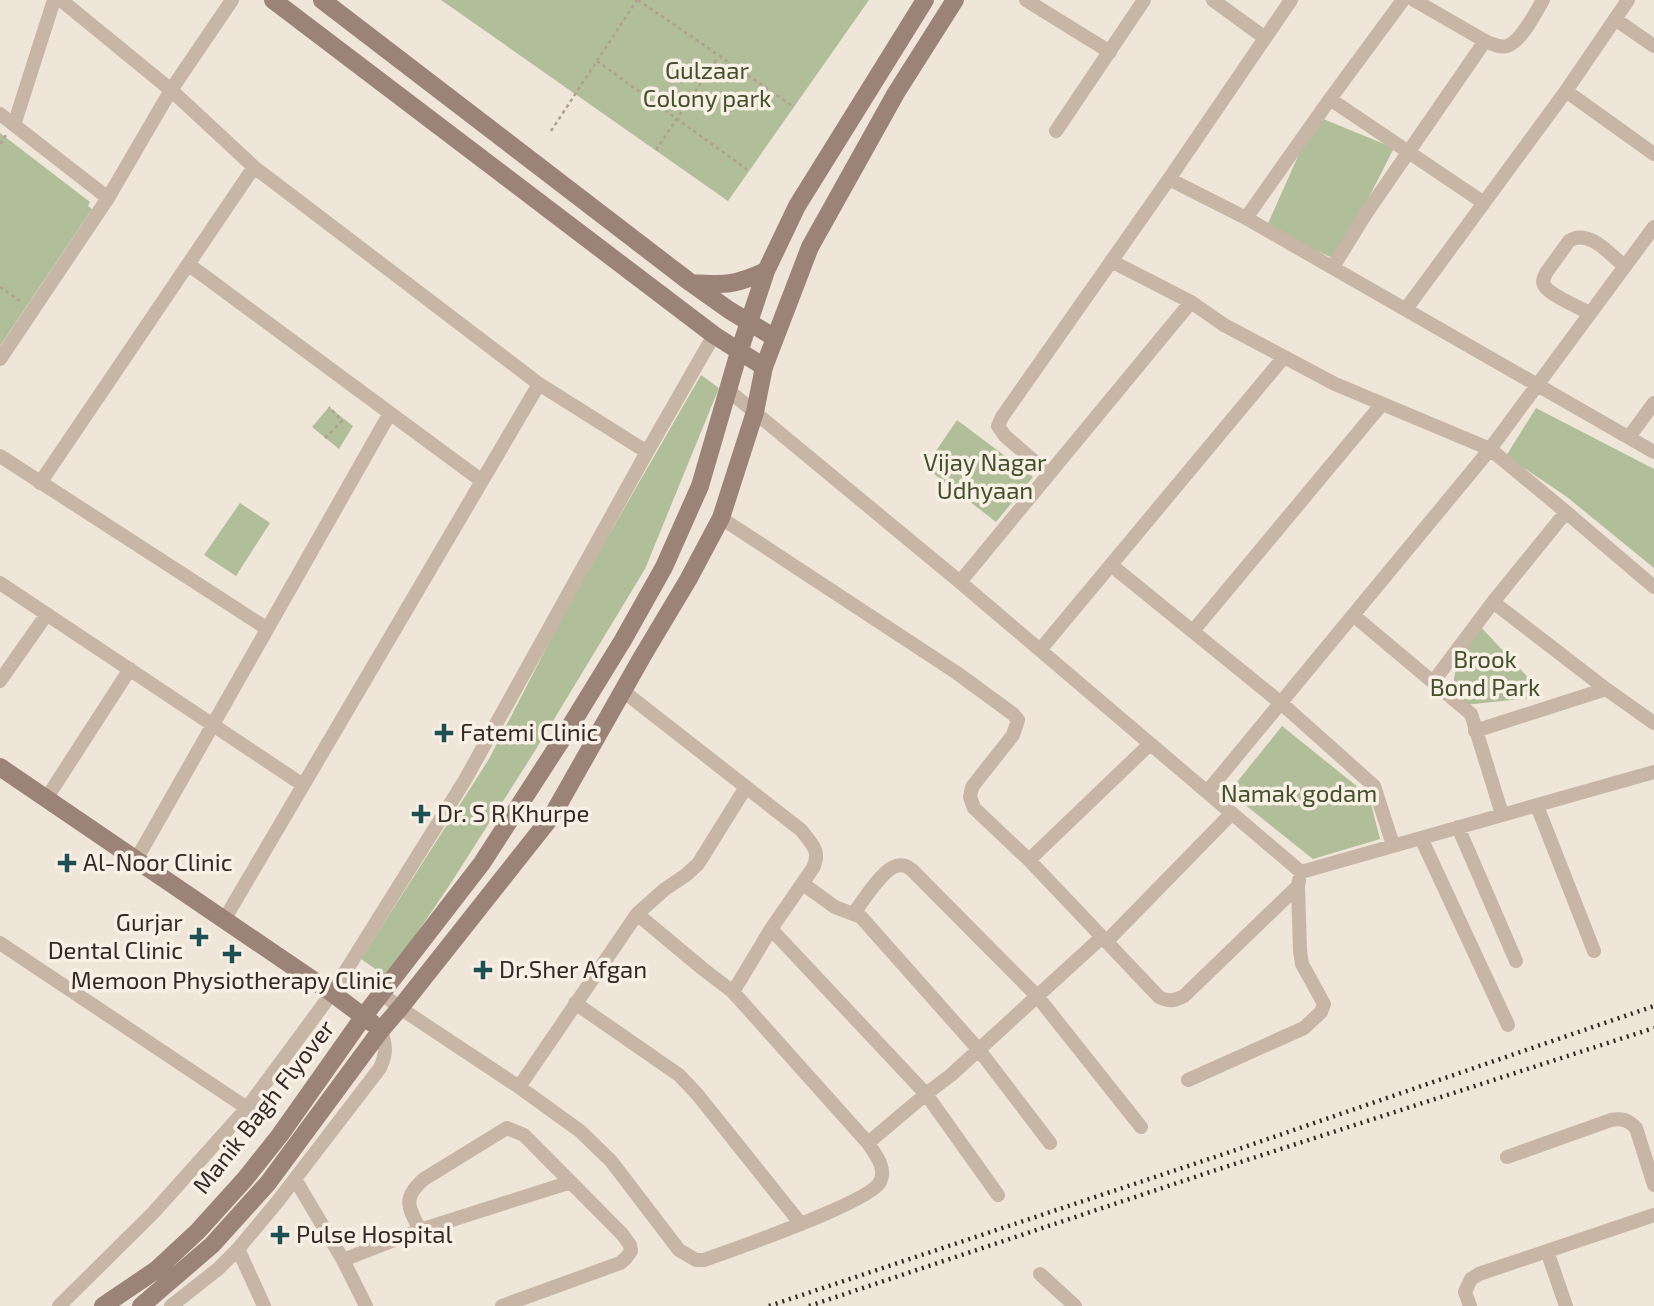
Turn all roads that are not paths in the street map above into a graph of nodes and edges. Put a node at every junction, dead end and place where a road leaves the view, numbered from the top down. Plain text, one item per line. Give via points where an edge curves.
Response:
1 (54, 0) edge
2 (61, 0) edge
3 (232, 0) edge
4 (273, 0) edge
5 (321, 0) edge
6 (925, 0) edge
7 (955, 0) edge
8 (1026, 0) edge
9 (1144, 0) edge
10 (1213, 0) edge
11 (1291, 0) edge
12 (1403, 0) edge
13 (1414, 0) edge
14 (1543, 0) edge
15 (1628, 0) edge
16 (1615, 19) junction
17 (1265, 38) junction
18 (1485, 41) junction
19 (1654, 46) edge
20 (1110, 52) junction
21 (171, 90) junction
22 (1566, 92) junction
23 (1330, 99) junction
24 (0, 114) edge
25 (14, 125) junction
26 (1056, 131) dead end
27 (1409, 152) junction
28 (1654, 154) edge
29 (254, 167) junction
30 (1169, 179) junction
31 (108, 198) junction
32 (1484, 203) junction
33 (1246, 218) junction
34 (1654, 227) edge
35 (1111, 261) junction
36 (188, 264) junction
37 (1625, 266) junction
38 (1333, 267) junction
39 (766, 271) junction
40 (691, 283) junction
41 (1191, 302) junction
42 (1406, 309) junction
43 (1590, 313) junction
44 (749, 322) junction
45 (714, 335) junction
46 (775, 338) junction
47 (739, 352) junction
48 (1284, 357) junction
49 (0, 359) edge
50 (764, 367) junction
51 (539, 384) junction
52 (1538, 384) junction
53 (729, 391) junction
54 (1654, 402) edge
55 (1382, 404) junction
56 (755, 412) junction
57 (390, 413) junction
58 (1629, 438) junction
59 (1490, 449) junction
60 (647, 452) junction
61 (1654, 452) edge
62 (0, 456) edge
63 (1049, 474) junction
64 (482, 481) junction
65 (40, 483) junction
66 (1566, 512) junction
67 (721, 519) junction
68 (1111, 565) junction
69 (960, 582) junction
70 (0, 583) edge
71 (1654, 587) edge
72 (1493, 602) junction
73 (47, 614) junction
74 (1353, 615) junction
75 (266, 628) junction
76 (1193, 631) junction
77 (1040, 650) junction
78 (130, 669) junction
79 (0, 681) edge
80 (1433, 682) junction
81 (1606, 689) junction
82 (623, 691) junction
83 (1281, 703) junction
84 (1654, 723) edge
85 (212, 725) junction
86 (1475, 731) junction
87 (1150, 744) junction
88 (0, 767) edge
89 (1654, 772) edge
90 (303, 785) junction
91 (746, 787) junction
92 (1208, 792) junction
93 (46, 799) junction
94 (1538, 806) junction
95 (1232, 813) junction
96 (1502, 814) junction
97 (1458, 827) junction
98 (1422, 838) junction
99 (1393, 845) junction
100 (136, 860) junction
101 (1029, 860) junction
102 (1300, 879) junction
103 (803, 884) junction
104 (854, 913) junction
105 (638, 914) junction
106 (224, 920) junction
107 (771, 929) junction
108 (1104, 940) junction
109 (0, 943) edge
110 (1594, 951) dead end
111 (1516, 961) dead end
112 (733, 992) junction
113 (332, 993) junction
114 (381, 993) junction
115 (1037, 996) junction
116 (575, 1003) junction
117 (400, 1008) junction
118 (364, 1016) junction
119 (1508, 1025) dead end
120 (381, 1030) junction
121 (979, 1050) junction
122 (1188, 1080) dead end
123 (519, 1087) junction
124 (926, 1094) junction
125 (247, 1108) junction
126 (1142, 1127) dead end
127 (867, 1143) junction
128 (1050, 1143) dead end
129 (1507, 1157) dead end
130 (295, 1180) junction
131 (571, 1182) junction
132 (1654, 1185) edge
133 (998, 1195) dead end
134 (1654, 1215) edge
135 (801, 1224) junction
136 (420, 1230) junction
137 (238, 1249) junction
138 (1546, 1251) junction
139 (343, 1260) junction
140 (1040, 1274) dead end
141 (59, 1306) edge
142 (103, 1306) edge
143 (141, 1306) edge
144 (171, 1306) edge
145 (264, 1306) edge
146 (366, 1306) edge
147 (502, 1306) edge
148 (1074, 1306) edge
149 (1470, 1306) edge
150 (1566, 1306) edge

1 - 25 street
2 - 21 street
3 - 21 street
4 - 45 main road
5 - 40 main road
6 - 39 main road, Manik Bagh Flyover via 797,206
7 - 46 main road, Manik Bagh Flyover via 821,226
8 - 20 street
9 - 20 street
10 - 17 street
11 - 17 street
12 - 23 street
13 - 18 street
14 - 18 street via 1516,41 1507,46
15 - 16 street
16 - 19 street
16 - 22 street
17 - 30 street
18 - 27 street
20 - 26 street
21 - 29 street
21 - 31 street
22 - 28 street
22 - 32 street
23 - 27 street
23 - 33 street
24 - 25 street
25 - 31 street
27 - 32 street
27 - 38 street
29 - 36 street
29 - 51 street
30 - 33 street
30 - 35 street
31 - 49 street
32 - 42 street
33 - 38 street
34 - 37 street
35 - 41 street
35 - 63 street via 998,426
36 - 57 street
36 - 65 street
37 - 43 street
37 - 43 street via 1589,239 1569,242 1546,273 1544,285
38 - 42 street
39 - 40 main road via 734,284
39 - 44 main road, Manik Bagh Flyover
40 - 44 main road
41 - 48 street via 1223,325
41 - 63 street
42 - 52 street
43 - 52 street
44 - 46 main road
44 - 47 main road, Manik Bagh Flyover
45 - 47 main road
45 - 60 street
46 - 50 main road, Manik Bagh Flyover
47 - 50 main road
47 - 53 main road, Manik Bagh Flyover
48 - 55 street
48 - 68 street
50 - 56 main road, Manik Bagh Flyover
51 - 60 street
51 - 64 street
52 - 58 street
52 - 59 street
53 - 56 street
53 - 114 main road, Manik Bagh Flyover via 700,486 664,567 623,640 482,863
54 - 58 street
55 - 59 street
55 - 76 street
56 - 67 main road, Manik Bagh Flyover
56 - 69 street
57 - 64 street
57 - 75 street
58 - 61 street
59 - 66 street
59 - 74 street
60 - 113 street via 465,780
62 - 65 street
63 - 69 street
64 - 90 street
65 - 75 street
66 - 71 street
66 - 72 street
67 - 82 main road, Manik Bagh Flyover
67 - 101 street via 1013,714 1018,720 1013,735 975,780 970,797 974,808
68 - 76 street
68 - 77 street
69 - 77 street
70 - 73 street
72 - 80 street
72 - 81 street
73 - 78 street
73 - 79 street
74 - 80 street
74 - 83 street
75 - 85 street
76 - 83 street
77 - 87 street
78 - 85 street
78 - 93 street
80 - 86 street via 1471,714
81 - 84 street
81 - 86 street
82 - 91 street
82 - 117 main road, Manik Bagh Flyover via 552,816
83 - 92 street
83 - 99 street via 1374,786
85 - 90 street
85 - 100 street
86 - 96 street
87 - 92 street
87 - 101 street
88 - 93 main road
89 - 94 street
90 - 106 street
91 - 103 street via 802,830 816,850 817,860
91 - 105 street via 698,864
92 - 95 street
93 - 100 main road
94 - 96 street
94 - 110 street
95 - 102 street
95 - 108 street
96 - 97 street
97 - 98 street
97 - 111 street
98 - 99 street
98 - 119 street
99 - 102 street
100 - 106 main road
101 - 108 street
102 - 108 street via 1175,1001 1159,997
102 - 122 street via 1302,964 1324,1003 1321,1012 1304,1028
103 - 104 street via 835,907
103 - 107 street
104 - 115 street via 891,868 906,866
104 - 121 street
105 - 112 street
105 - 116 street
106 - 113 main road
107 - 112 street
107 - 124 street
108 - 115 street
109 - 125 street
112 - 127 street
113 - 118 main road
113 - 125 street
114 - 117 street
114 - 118 main road, Manik Bagh Flyover
115 - 121 street
115 - 126 street
116 - 123 street
116 - 135 street via 679,1075
117 - 120 main road, Manik Bagh Flyover
117 - 123 street
118 - 120 main road
118 - 142 main road, Manik Bagh Flyover via 245,1179 156,1270
120 - 130 street via 386,1047 380,1068
120 - 143 main road, Manik Bagh Flyover via 268,1183 212,1245
121 - 124 street
121 - 128 street
123 - 135 street via 597,1146 679,1250 695,1260
124 - 127 street
124 - 133 street
125 - 141 street via 153,1213
127 - 135 street via 880,1160 881,1181 870,1192
129 - 132 street via 1622,1118 1636,1128
130 - 137 street
130 - 139 street
131 - 136 street
131 - 136 street via 524,1135 507,1128 412,1190 408,1207
131 - 147 street via 622,1234 631,1251 620,1262
134 - 138 street
136 - 139 street
137 - 144 street
137 - 145 street
138 - 149 street via 1471,1279 1465,1292
138 - 150 street
139 - 146 street
140 - 148 street

